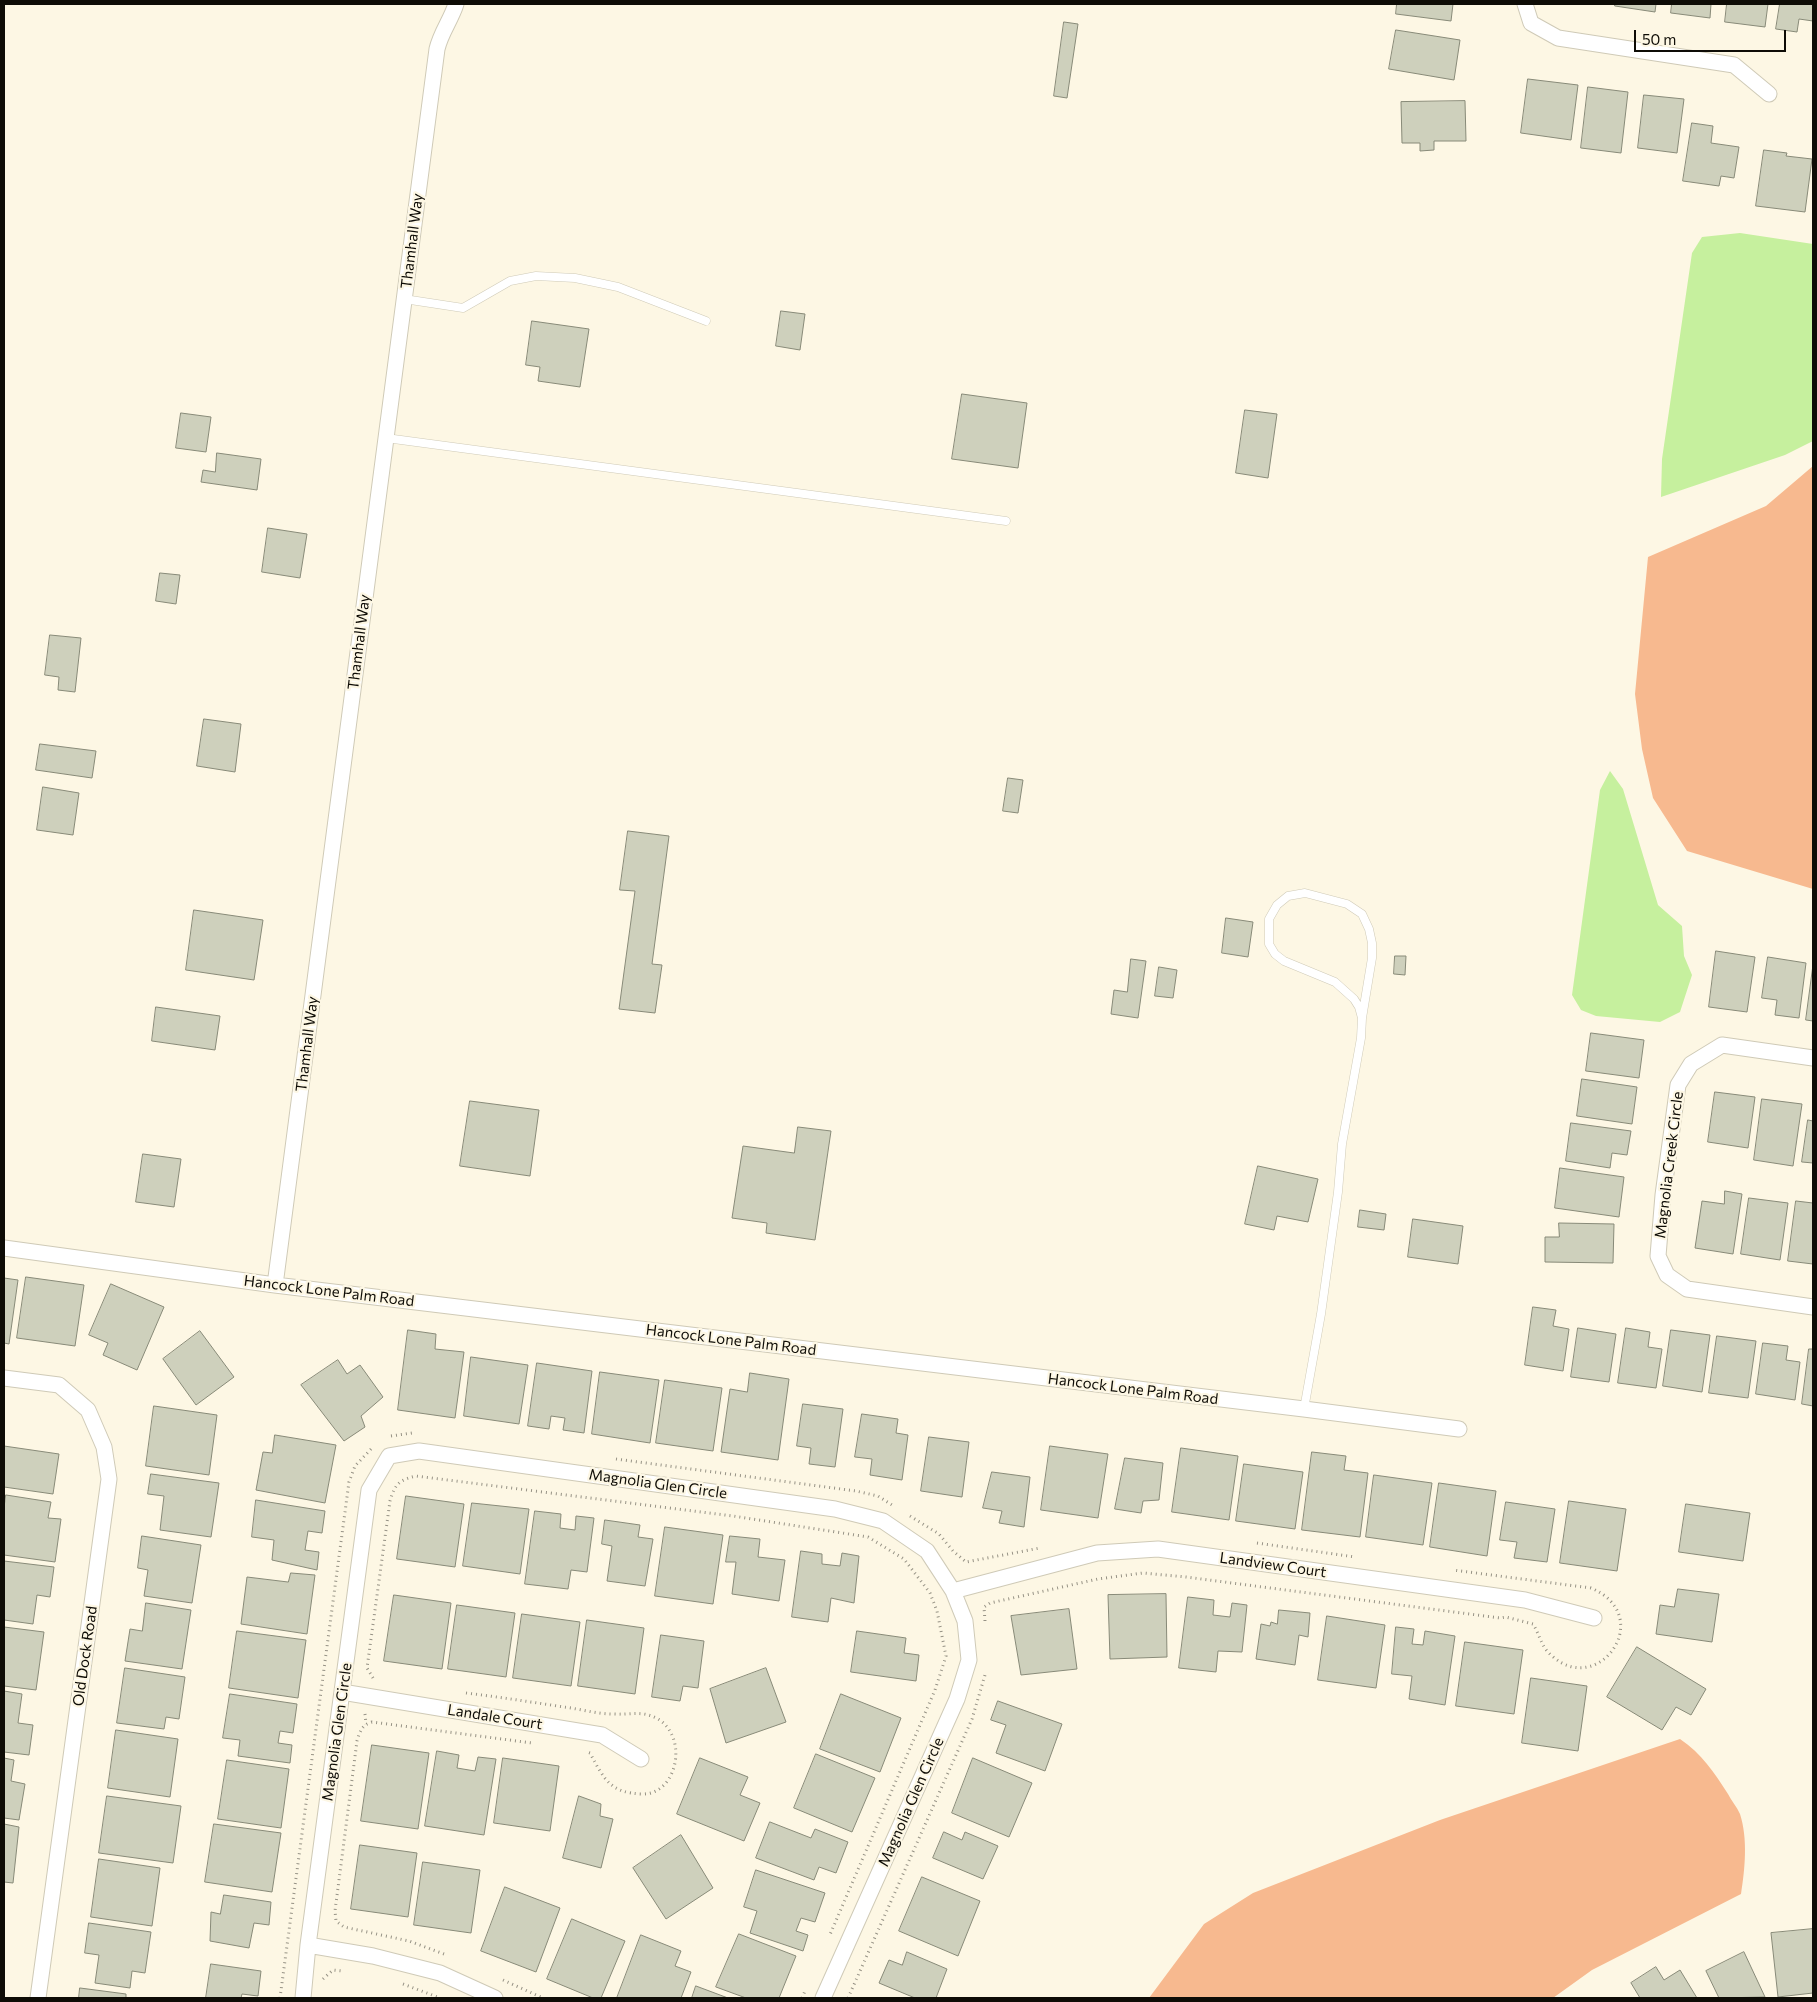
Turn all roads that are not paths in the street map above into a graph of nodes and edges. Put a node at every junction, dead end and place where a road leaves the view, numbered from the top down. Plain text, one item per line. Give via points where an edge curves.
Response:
1 (456, 4) edge
2 (1525, 4) edge
3 (1769, 94) dead end
4 (404, 299) junction
5 (706, 321) dead end
6 (386, 438) junction
7 (1006, 521) dead end
8 (1362, 1018) junction
9 (1813, 1058) edge
10 (4, 1248) edge
11 (275, 1285) junction
12 (1813, 1307) edge
13 (4, 1378) edge
14 (1304, 1409) junction
15 (1459, 1429) dead end
16 (953, 1591) junction
17 (1594, 1618) dead end
18 (342, 1692) junction
19 (641, 1759) dead end
20 (308, 1945) junction
21 (38, 1998) edge
22 (303, 1998) edge
23 (495, 1998) edge
24 (823, 1998) edge

1 - 4 street, Thamhall Way via 437,49
2 - 3 street via 1530,23 1558,38 1734,65
4 - 5 lane via 463,308 510,281 536,276 566,278 618,288
4 - 6 street, Thamhall Way
6 - 7 lane
6 - 11 street, Thamhall Way
8 - 8 lane via 1354,999 1335,982 1284,961 1268,944 1269,919 1277,905 1288,896 1305,893 1347,904 1362,914 1372,943
8 - 14 lane via 1342,1144 1332,1240
9 - 12 street, Magnolia Creek Circle via 1722,1045 1691,1064 1678,1085 1658,1256 1667,1275 1687,1289
10 - 11 street, Hancock Lone Palm Road
11 - 14 street, Hancock Lone Palm Road
13 - 21 street, Old Dock Road via 59,1385 88,1410 104,1447 109,1479
14 - 15 street, Hancock Lone Palm Road
16 - 17 street, Landview Court via 1097,1553 1158,1549 1525,1600
16 - 18 street, Magnolia Glen Circle via 927,1551 883,1521 834,1509 419,1451 389,1456 369,1490
16 - 24 street, Magnolia Glen Circle via 965,1621 969,1660 957,1699
18 - 19 street, Landale Court via 602,1735
18 - 20 street, Magnolia Glen Circle
20 - 22 street, Magnolia Glen Circle
20 - 23 street via 373,1956 440,1974

